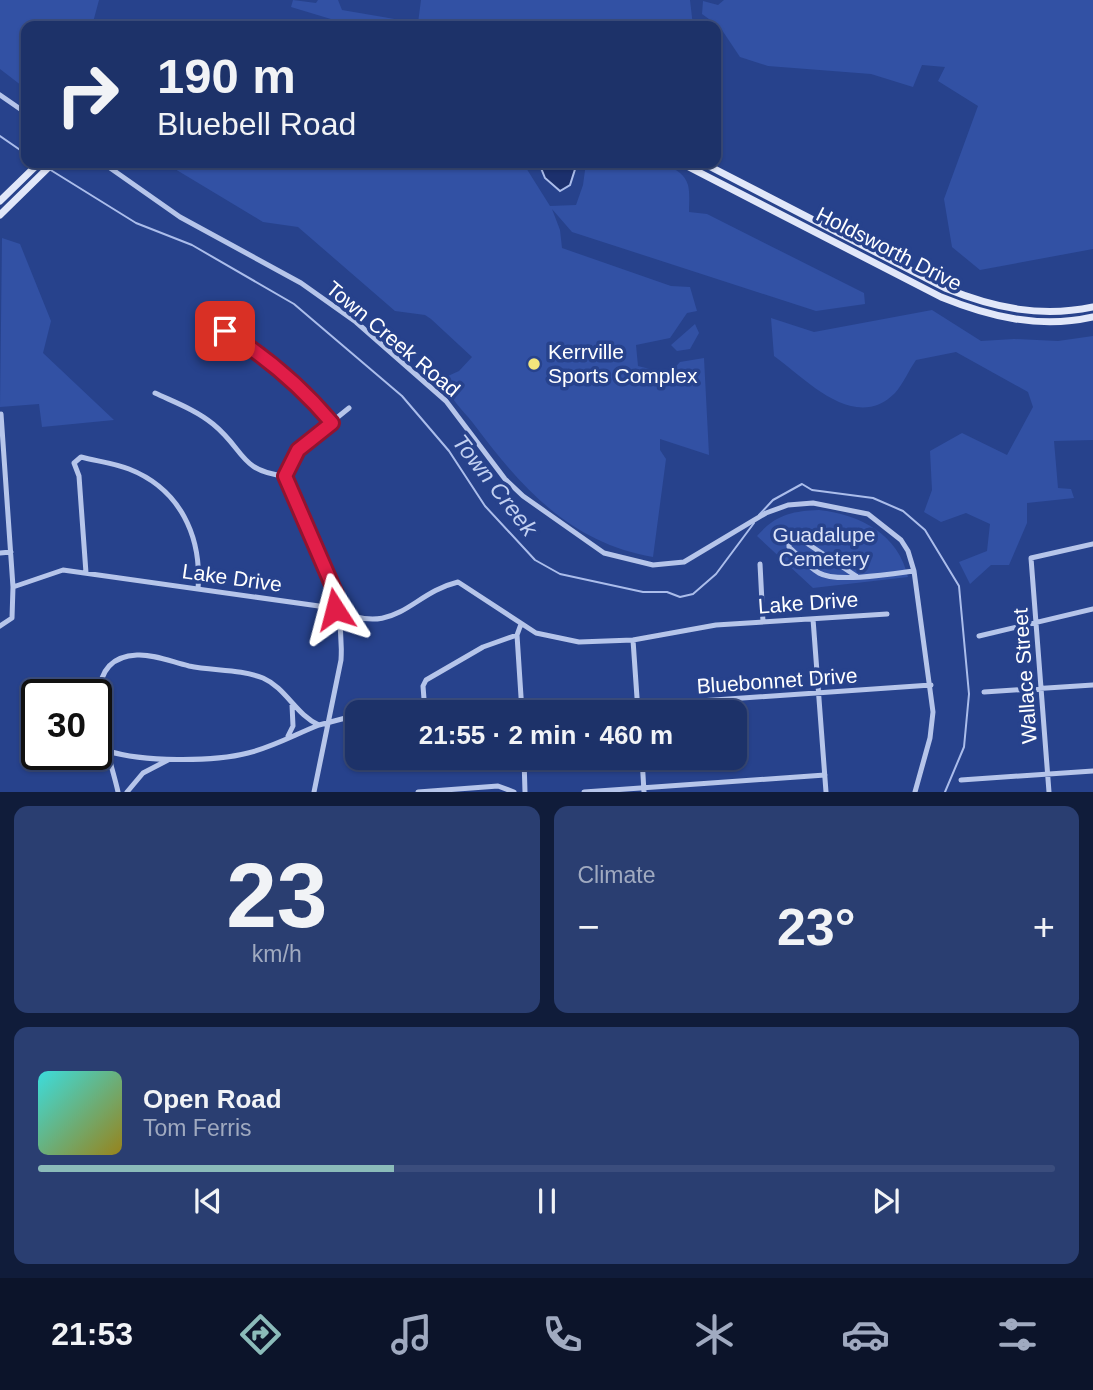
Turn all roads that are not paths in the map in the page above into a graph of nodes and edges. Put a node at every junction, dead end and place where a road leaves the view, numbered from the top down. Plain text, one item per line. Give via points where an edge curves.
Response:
1 (0, 95) edge
2 (21, 110) edge
3 (34, 168) edge
4 (48, 168) edge
5 (110, 168) edge
6 (691, 168) edge
7 (713, 168) edge
8 (0, 201) edge
9 (0, 215) edge
10 (842, 235) junction
11 (837, 243) junction
12 (1093, 307) edge
13 (1093, 317) edge
14 (206, 321) dead end
15 (155, 393) dead end
16 (349, 408) dead end
17 (1, 414) edge
18 (332, 423) junction
19 (285, 476) junction
20 (3, 481) edge
21 (1093, 544) edge
22 (11, 552) junction
23 (0, 553) edge
24 (760, 564) dead end
25 (914, 572) junction
26 (86, 573) junction
27 (856, 576) junction
28 (13, 587) junction
29 (198, 589) junction
30 (1093, 609) edge
31 (339, 611) junction
32 (887, 614) dead end
33 (813, 619) junction
34 (763, 622) junction
35 (1037, 622) junction
36 (522, 624) junction
37 (0, 626) edge
38 (517, 635) junction
39 (979, 636) dead end
40 (633, 640) junction
41 (102, 679) edge
42 (931, 685) junction
43 (1093, 685) edge
44 (1042, 689) junction
45 (984, 692) dead end
46 (818, 695) junction
47 (424, 700) edge
48 (521, 700) edge
49 (637, 700) edge
50 (747, 701) edge
51 (292, 703) junction
52 (345, 718) edge
53 (328, 722) junction
54 (319, 725) junction
55 (286, 738) junction
56 (112, 752) edge
57 (174, 757) junction
58 (112, 767) edge
59 (524, 770) edge
60 (643, 770) edge
61 (1093, 771) edge
62 (1048, 774) junction
63 (825, 775) junction
64 (961, 780) dead end
65 (730, 781) junction
66 (644, 789) edge
67 (118, 792) edge
68 (127, 792) edge
69 (314, 792) edge
70 (418, 792) edge
71 (514, 792) edge
72 (525, 792) edge
73 (584, 792) edge
74 (731, 792) edge
75 (826, 792) edge
76 (915, 792) edge
77 (1049, 792) edge

1 - 2 street
3 - 8 main road
4 - 9 main road
5 - 25 street, Town Creek Road via 180,217 301,284 356,322 446,401 523,496 604,553 653,565 684,562 762,515 788,505 813,503 867,514 901,540
6 - 11 main road, Holdsworth Drive
7 - 10 main road, Holdsworth Drive
10 - 11 main road
10 - 12 main road, Holdsworth Drive via 980,302 1042,313
11 - 13 main road, Holdsworth Drive via 977,312 1041,323
14 - 18 street via 266,357 300,386
15 - 19 street via 212,423 253,468
16 - 18 street
17 - 20 street
18 - 19 street via 298,450
19 - 31 street via 336,594
20 - 22 street
21 - 35 street, Wallace Street via 1031,558
22 - 23 street
22 - 28 street
24 - 34 street
25 - 27 street
25 - 42 street, Town Creek Road
26 - 28 street, Lake Drive via 59,570
26 - 29 street, Lake Drive
26 - 29 street via 79,476 74,463 81,457 131,469 166,492 184,514 196,541
27 - 27 street via 820,574 789,547 790,539 799,538
28 - 37 street via 12,618
29 - 31 street, Lake Drive
30 - 35 street
31 - 36 street, Lake Drive via 372,619 398,614 458,582
31 - 53 street via 341,660
32 - 33 street, Lake Drive
33 - 34 street, Lake Drive
33 - 46 street
34 - 40 street, Lake Drive
35 - 39 street
35 - 44 street, Wallace Street
36 - 38 street
36 - 40 street, Lake Drive via 541,635 572,641
38 - 47 street via 483,647 426,680
38 - 48 street
40 - 49 street
41 - 51 street via 113,664 134,655 262,678
42 - 46 street, Bluebonnet Drive
42 - 76 street, Town Creek Road via 930,738
43 - 44 street
44 - 45 street
44 - 62 street, Wallace Street
46 - 50 street, Bluebonnet Drive
46 - 63 street
51 - 54 street
51 - 55 street via 293,726
52 - 53 street
53 - 54 street
53 - 69 street
54 - 55 street
55 - 57 street via 246,754
56 - 57 street via 141,759
57 - 68 street via 156,764
58 - 67 street
59 - 72 street
60 - 66 street
61 - 62 street
62 - 64 street
62 - 77 street, Wallace Street
63 - 65 street
63 - 75 street
65 - 66 street
65 - 74 street
66 - 73 street
70 - 71 street via 498,786

